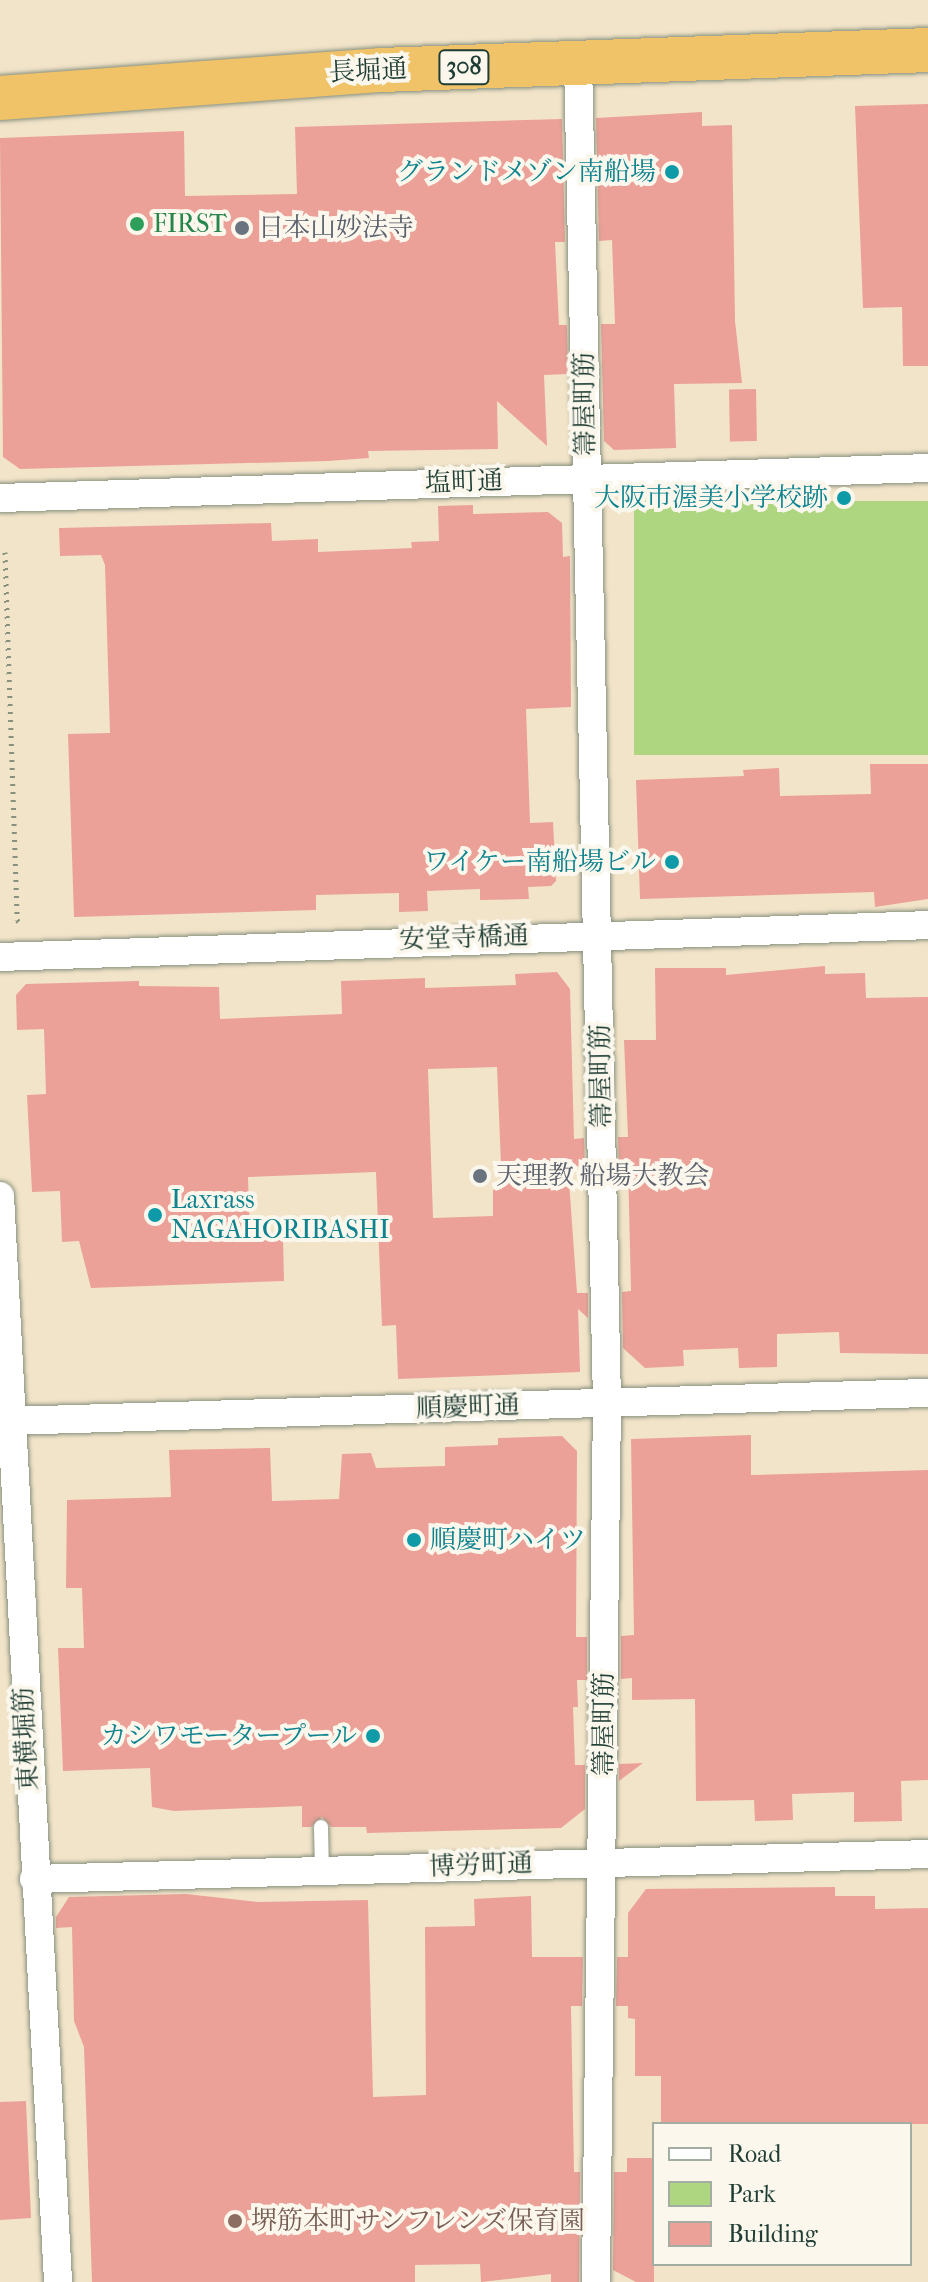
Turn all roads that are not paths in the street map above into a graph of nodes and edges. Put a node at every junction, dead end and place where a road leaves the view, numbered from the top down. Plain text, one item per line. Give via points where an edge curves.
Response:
1 (928, 50) edge
2 (578, 62) junction
3 (0, 98) edge
4 (928, 468) edge
5 (586, 478) junction
6 (0, 498) edge
7 (928, 925) edge
8 (599, 933) junction
9 (0, 957) edge
10 (0, 1196) edge
11 (928, 1393) edge
12 (607, 1402) junction
13 (9, 1421) junction
14 (321, 1827) dead end
15 (928, 1854) edge
16 (603, 1862) junction
17 (322, 1870) junction
18 (34, 1879) junction
19 (58, 2282) edge
20 (596, 2282) edge

1 - 2 highway, 長堀通 / 308
2 - 3 highway, 長堀通 / 308 via 381,70
2 - 5 street, 箒屋町筋
4 - 5 street, 塩町通
5 - 6 street, 塩町通
5 - 8 street, 箒屋町筋
7 - 8 street, 安堂寺橋通
8 - 9 street, 安堂寺橋通
8 - 12 street, 箒屋町筋
10 - 13 street, 東横堀筋
11 - 12 street, 順慶町通
12 - 13 street, 順慶町通
12 - 16 street, 箒屋町筋
13 - 18 street, 東横堀筋
14 - 17 lane
15 - 16 street, 博労町通
16 - 17 street, 博労町通
16 - 20 street, 箒屋町筋
17 - 18 street, 博労町通
18 - 19 street, 東横堀筋

